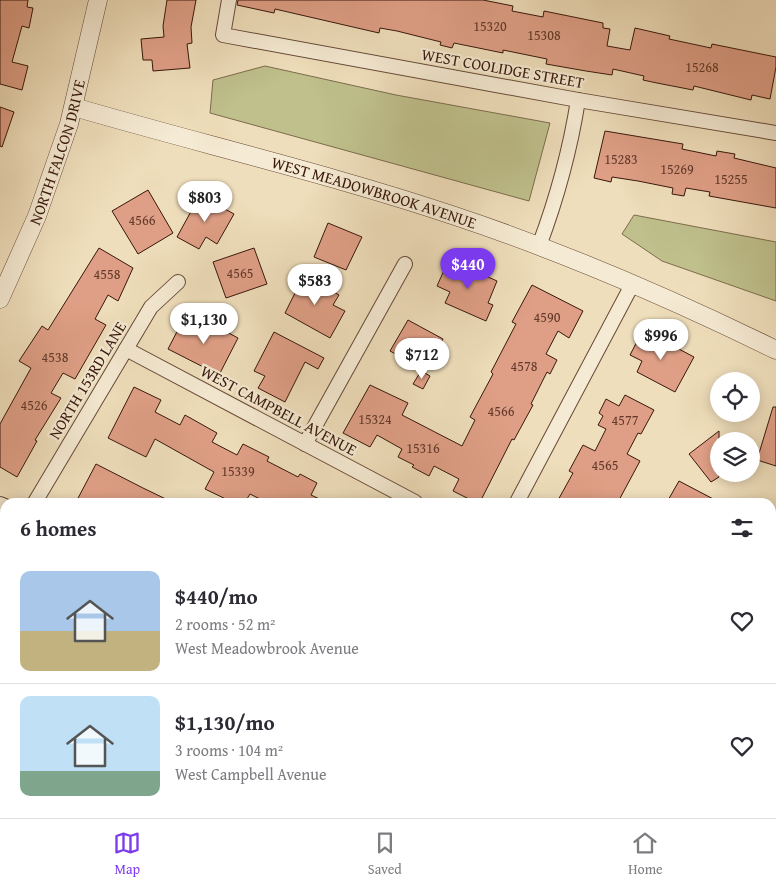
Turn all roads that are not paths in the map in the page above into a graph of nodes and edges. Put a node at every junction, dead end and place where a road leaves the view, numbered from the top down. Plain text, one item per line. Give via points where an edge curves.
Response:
1 (98, 0) edge
2 (229, 0) edge
3 (578, 100) junction
4 (74, 108) junction
5 (776, 133) edge
6 (539, 246) junction
7 (405, 264) dead end
8 (178, 282) dead end
9 (633, 283) junction
10 (0, 299) edge
11 (126, 349) junction
12 (776, 350) edge
13 (305, 444) junction
14 (36, 498) edge
15 (407, 498) edge
16 (519, 498) edge

1 - 4 street, NORTH FALCON DRIVE
2 - 3 street, WEST COOLIDGE STREET via 223,34
3 - 5 street, WEST COOLIDGE STREET
3 - 6 street via 568,156
4 - 6 street, WEST MEADOWBROOK AVENUE via 380,192
4 - 10 street, NORTH FALCON DRIVE via 37,216
6 - 9 street, WEST MEADOWBROOK AVENUE
7 - 13 street
8 - 11 street, NORTH 153RD LANE via 151,307
9 - 12 street, WEST MEADOWBROOK AVENUE
9 - 16 street
11 - 13 street, WEST CAMPBELL AVENUE
11 - 14 street, NORTH 153RD LANE
13 - 15 street, WEST CAMPBELL AVENUE

